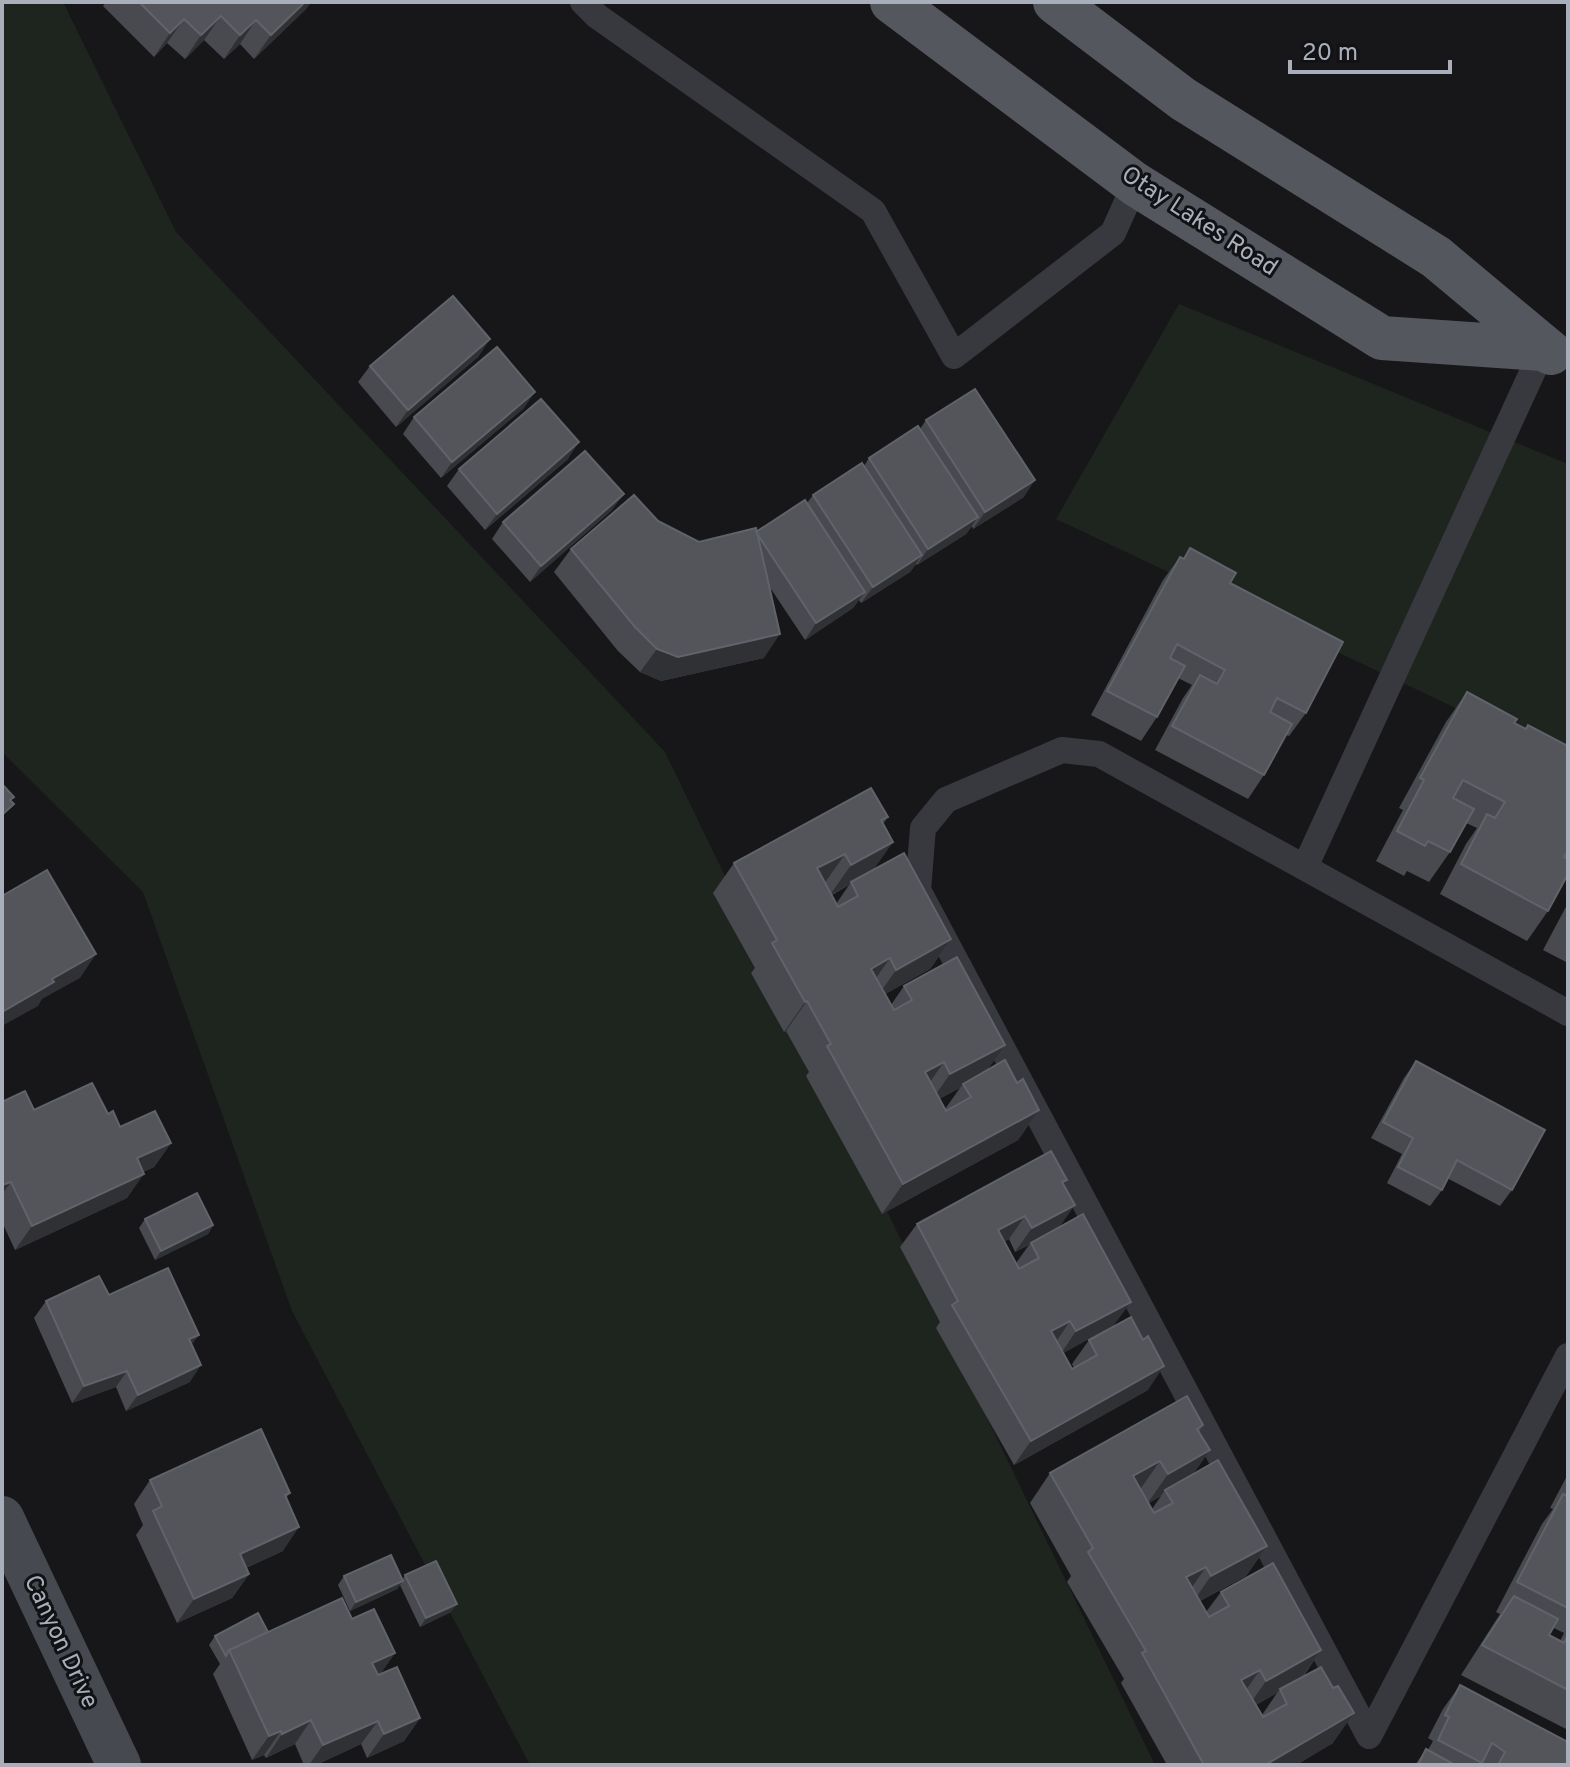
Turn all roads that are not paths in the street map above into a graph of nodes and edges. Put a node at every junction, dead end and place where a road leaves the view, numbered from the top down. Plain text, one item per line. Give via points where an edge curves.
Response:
1 (583, 2) edge
2 (892, 2) edge
3 (1055, 2) edge
4 (1135, 184) junction
5 (1555, 354) edge
6 (1305, 867) junction
7 (1568, 1013) edge
8 (1568, 1356) edge
9 (2, 1518) edge
10 (119, 1765) edge

1 - 4 lane via 873,211 954,356 1113,233
2 - 4 main road, Otay Lakes Road
3 - 5 main road via 1183,99 1436,257
4 - 5 main road, Otay Lakes Road via 1382,338
5 - 6 lane
6 - 7 lane
6 - 8 lane via 1099,754 1062,750 946,800 923,828 918,890 1369,1736
9 - 10 street, Canyon Drive

